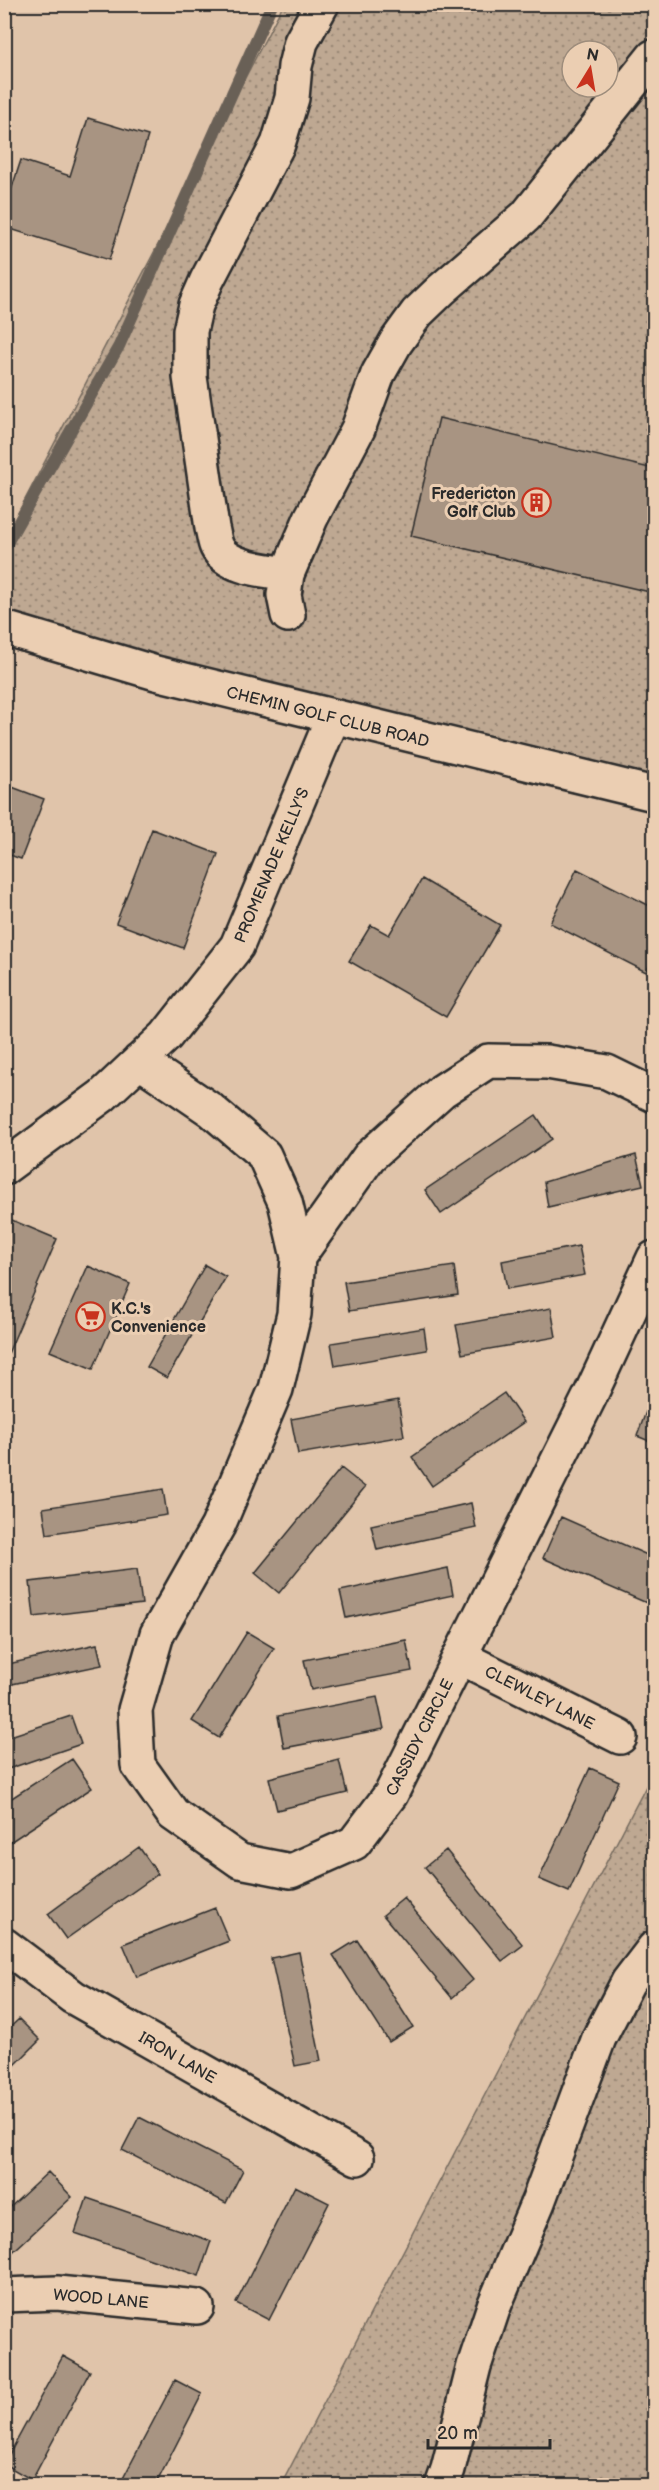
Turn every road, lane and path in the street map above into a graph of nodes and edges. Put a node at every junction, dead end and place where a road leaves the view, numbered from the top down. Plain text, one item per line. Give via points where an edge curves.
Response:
1 (322, 4) edge
2 (653, 57) edge
3 (287, 574) junction
4 (288, 615) dead end
5 (4, 628) edge
6 (333, 717) junction
7 (654, 794) edge
8 (139, 1062) junction
9 (654, 1095) edge
10 (4, 1168) edge
11 (298, 1257) junction
12 (654, 1258) edge
13 (460, 1657) junction
14 (620, 1737) dead end
15 (4, 1945) edge
16 (654, 1948) edge
17 (357, 2158) dead end
18 (4, 2295) edge
19 (197, 2307) dead end
20 (442, 2486) edge

1 - 3 street via 301,42 292,98 278,144 207,280 190,331 190,377 217,547 225,557 240,564
2 - 3 street via 526,216 417,313 396,342
3 - 4 street via 284,595
5 - 6 street, CHEMIN GOLF CLUB ROAD via 156,674
6 - 7 street, CHEMIN GOLF CLUB ROAD
6 - 8 street, PROMENADE KELLY'S via 237,946 166,1036
8 - 10 street, PROMENADE KELLY'S via 102,1096
8 - 11 street, CASSIDY CIRCLE via 211,1110 264,1155 285,1202
9 - 11 street via 607,1072 547,1062 488,1061 442,1091 369,1156
11 - 13 street, CASSIDY CIRCLE via 294,1314 276,1389 218,1526 157,1634 135,1710 138,1765 173,1814 240,1861 291,1871 354,1843 391,1794
12 - 13 street, CASSIDY CIRCLE
13 - 14 street, CLEWLEY LANE
15 - 17 street, IRON LANE via 73,1997
16 - 20 street via 628,1982 596,2048 494,2306
18 - 19 street, WOOD LANE via 57,2293

